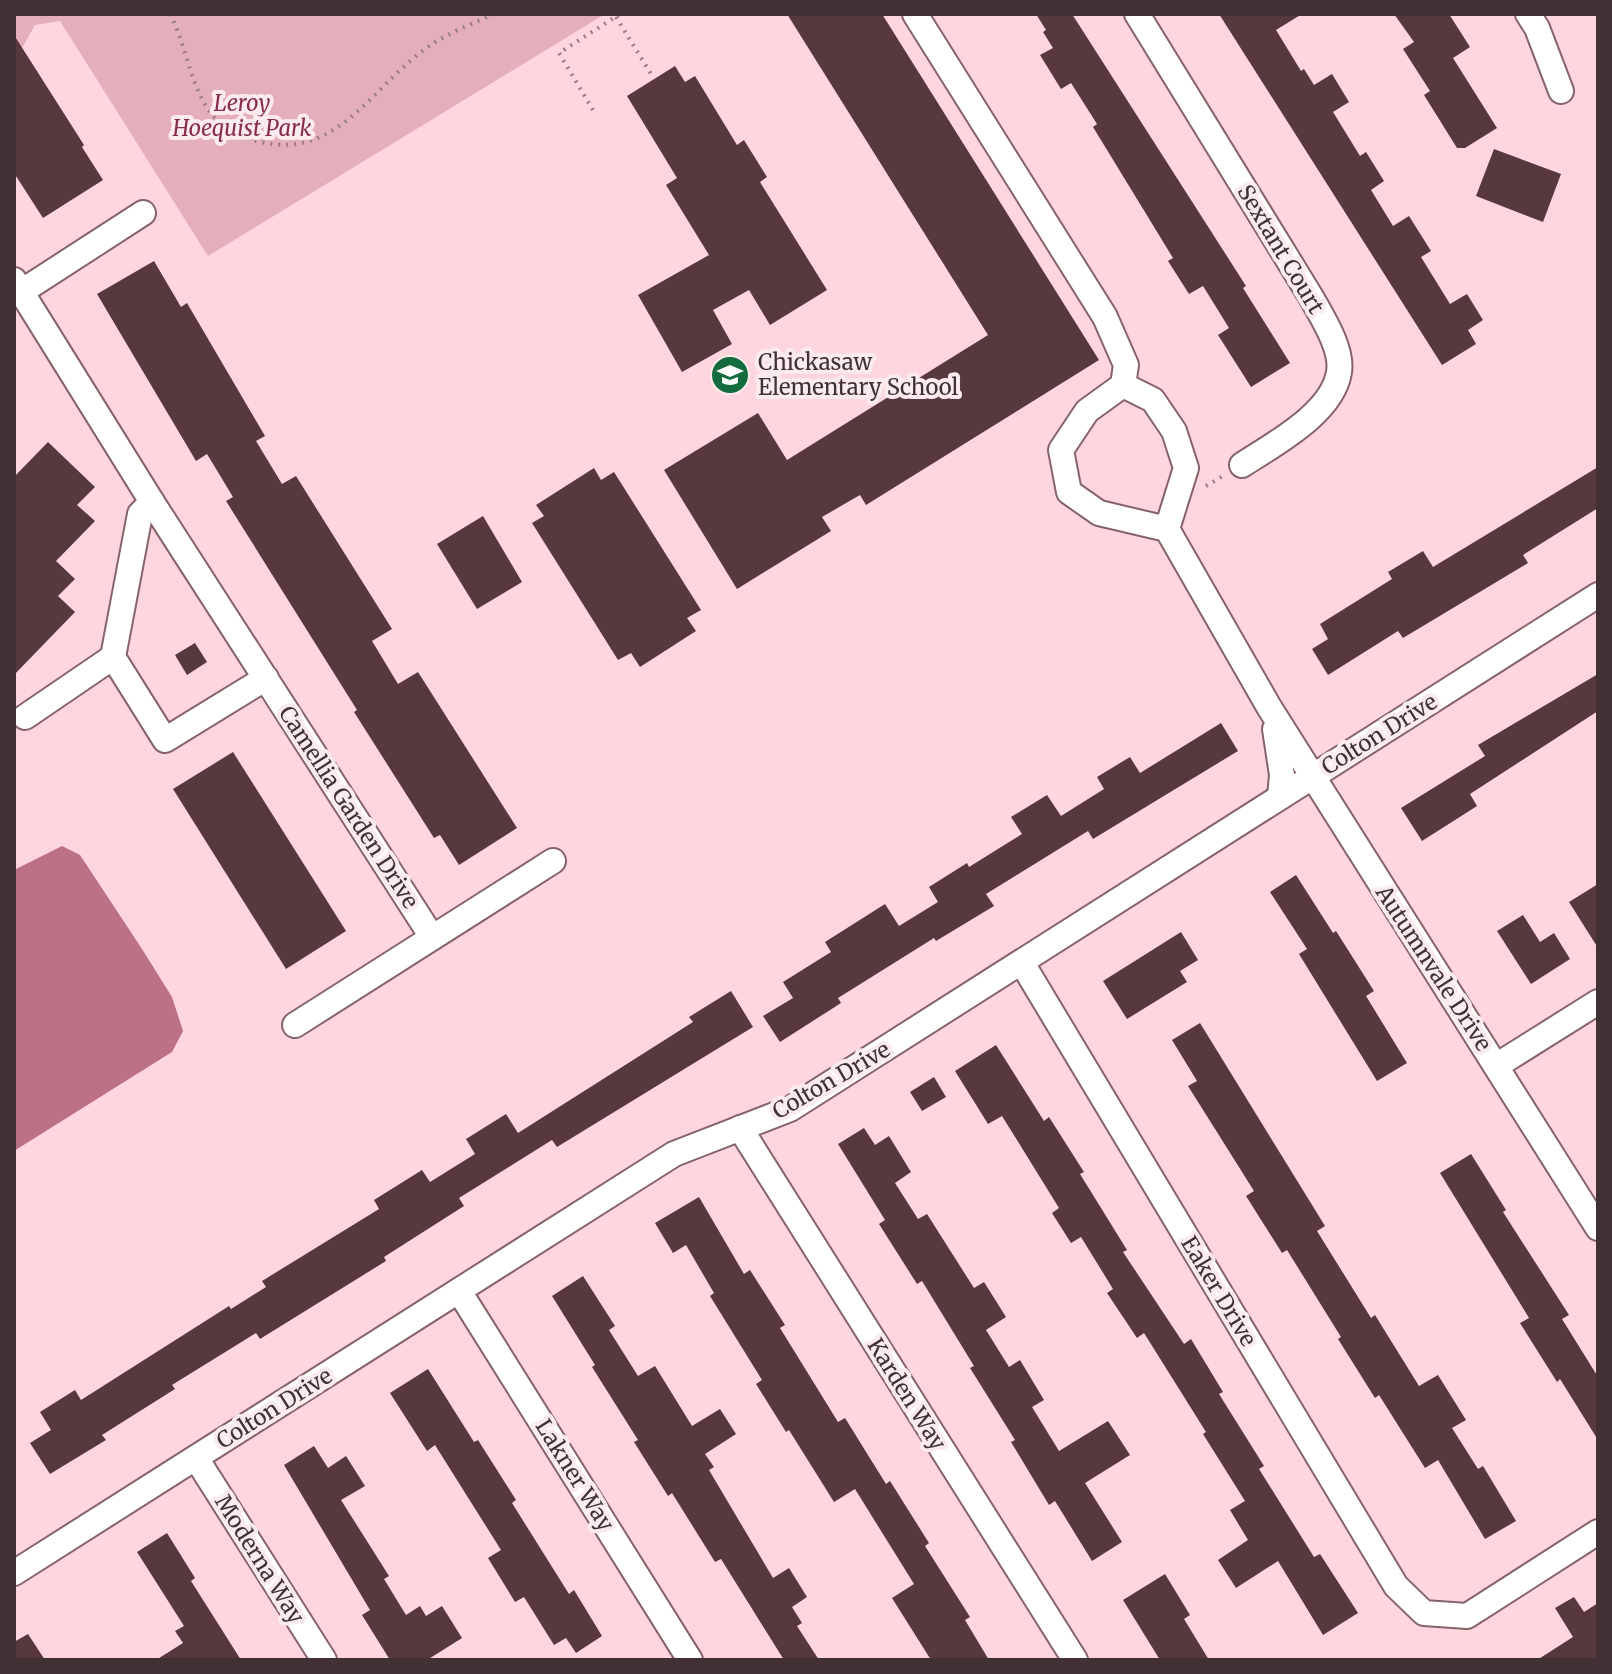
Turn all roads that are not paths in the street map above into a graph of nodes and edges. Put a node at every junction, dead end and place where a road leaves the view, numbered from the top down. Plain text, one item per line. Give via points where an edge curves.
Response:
1 (915, 14) edge
2 (1137, 14) edge
3 (1528, 14) edge
4 (1561, 91) dead end
5 (143, 213) dead end
6 (18, 286) edge
7 (1123, 385) junction
8 (1242, 465) road end
9 (152, 502) junction
10 (1167, 529) junction
11 (1598, 595) edge
12 (113, 657) junction
13 (266, 678) junction
14 (1269, 707) junction
15 (25, 717) dead end
16 (1312, 777) junction
17 (1280, 797) junction
18 (553, 861) dead end
19 (432, 937) junction
20 (1022, 963) junction
21 (1598, 1002) edge
22 (295, 1025) dead end
23 (1496, 1066) junction
24 (740, 1128) junction
25 (1598, 1228) edge
26 (459, 1291) junction
27 (196, 1458) junction
28 (1598, 1532) edge
29 (14, 1573) edge
30 (324, 1660) edge
31 (690, 1660) edge
32 (1075, 1660) edge

1 - 7 street via 1105,317 1126,365
2 - 8 street, Sextant Court via 1334,339 1340,372 1326,403
3 - 4 street
5 - 6 street
6 - 9 street, Camellia Garden Drive
7 - 10 street via 1153,400 1174,431 1186,468
7 - 10 street via 1087,411 1061,450 1069,492 1099,513
9 - 12 street via 140,514
9 - 13 street, Camellia Garden Drive
10 - 14 street, Autumnvale Drive
11 - 16 street, Colton Drive
12 - 13 street via 165,740
12 - 15 street
13 - 19 street, Camellia Garden Drive
14 - 16 street, Autumnvale Drive
14 - 17 street, Autumnvale Drive via 1279,744
16 - 17 street, Colton Drive
16 - 23 street, Autumnvale Drive
17 - 20 street, Colton Drive
18 - 19 street
19 - 22 street
20 - 24 street, Colton Drive via 790,1109
20 - 28 street, Eaker Drive via 1396,1586 1424,1613 1467,1616
21 - 23 street
23 - 25 street, Autumnvale Drive
24 - 26 street, Colton Drive via 674,1154
24 - 32 street, Karden Way
26 - 27 street, Colton Drive
26 - 31 street, Lakner Way
27 - 29 street, Colton Drive
27 - 30 street, Moderna Way

